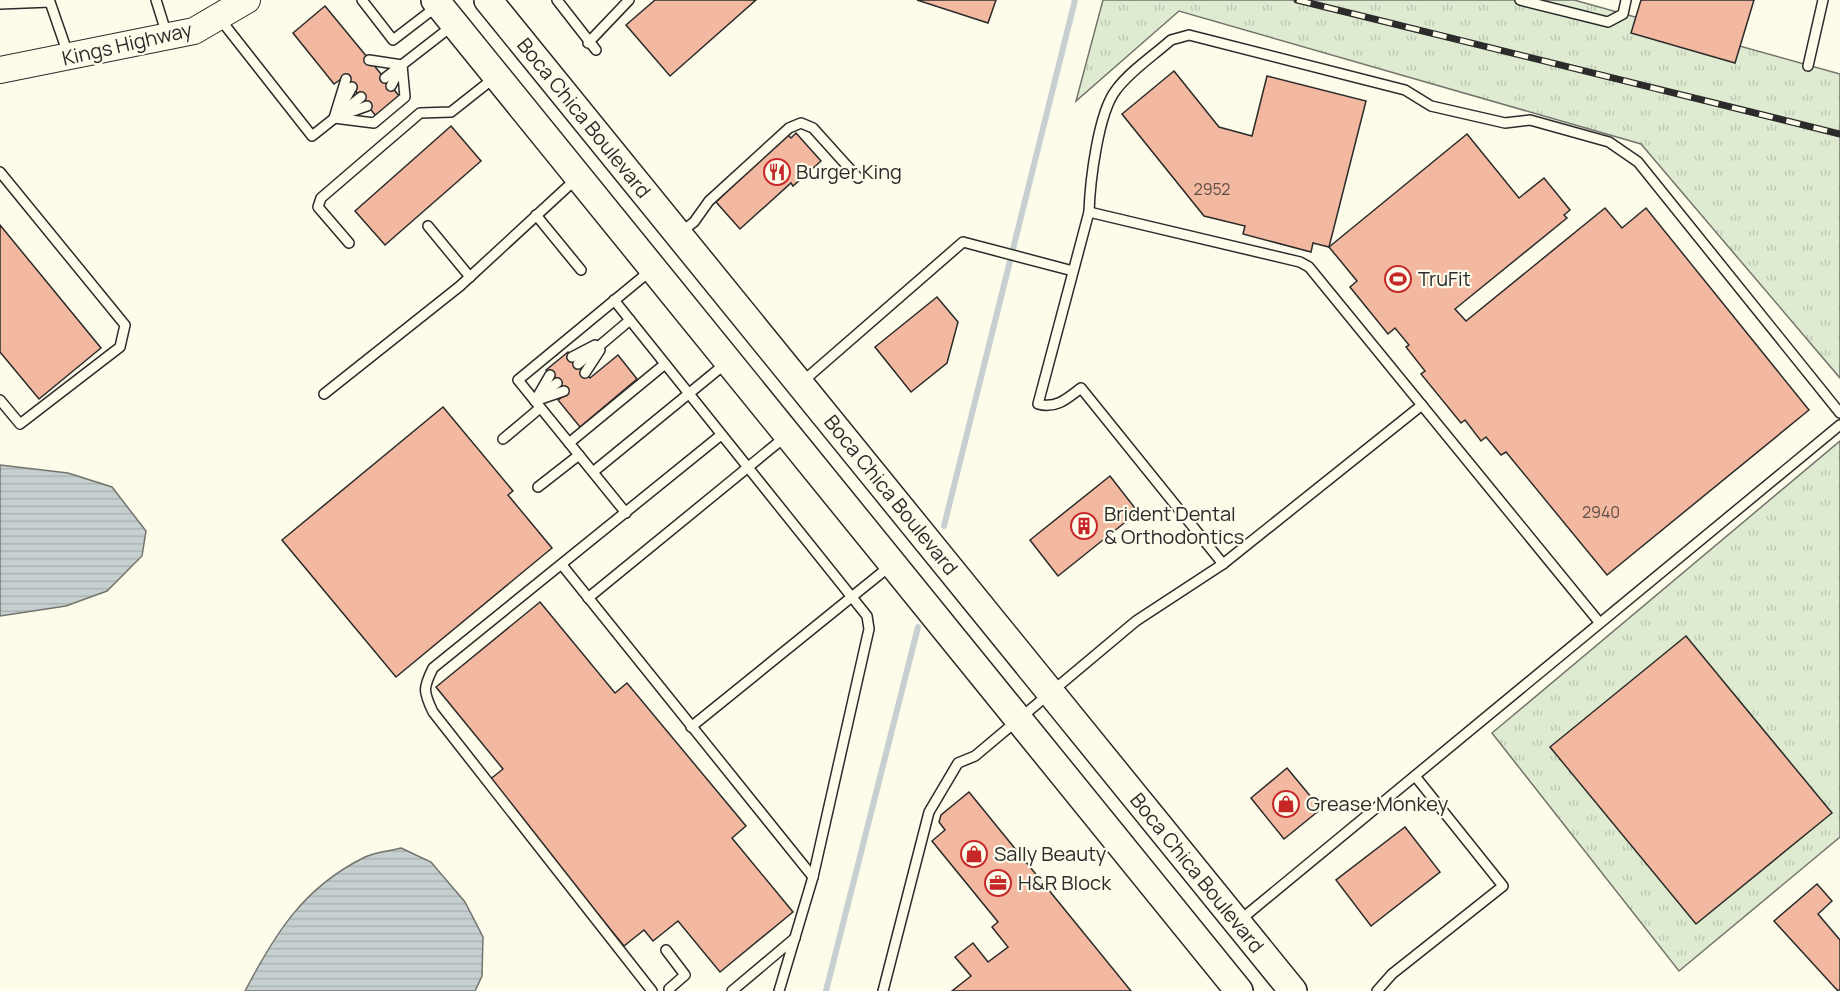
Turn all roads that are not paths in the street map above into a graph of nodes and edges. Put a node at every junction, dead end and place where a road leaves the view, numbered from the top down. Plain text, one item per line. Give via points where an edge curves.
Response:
1 (156, 0) edge
2 (247, 0) edge
3 (362, 0) edge
4 (489, 0) edge
5 (629, 0) edge
6 (1520, 0) edge
7 (1626, 0) edge
8 (1823, 0) edge
9 (49, 1) edge
10 (563, 2) edge
11 (0, 4) edge
12 (442, 10) edge
13 (218, 17) junction
14 (167, 36) junction
15 (588, 42) junction
16 (596, 50) dead end
17 (69, 57) junction
18 (369, 60) dead end
19 (402, 65) junction
20 (1808, 66) dead end
21 (376, 68) dead end
22 (0, 70) edge
23 (496, 76) junction
24 (388, 82) dead end
25 (349, 83) dead end
26 (361, 97) dead end
27 (368, 105) dead end
28 (334, 118) junction
29 (0, 172) edge
30 (577, 177) junction
31 (858, 178) dead end
32 (1089, 212) junction
33 (536, 215) junction
34 (428, 226) dead end
35 (679, 234) junction
36 (349, 243) dead end
37 (581, 270) dead end
38 (652, 270) junction
39 (1073, 271) junction
40 (470, 277) junction
41 (614, 300) junction
42 (630, 320) junction
43 (606, 340) junction
44 (575, 360) dead end
45 (727, 362) junction
46 (665, 364) junction
47 (585, 373) dead end
48 (554, 379) dead end
49 (800, 384) junction
50 (564, 391) dead end
51 (688, 393) junction
52 (324, 394) dead end
53 (0, 400) edge
54 (538, 404) junction
55 (1422, 405) junction
56 (1840, 413) edge
57 (1840, 425) edge
58 (721, 435) junction
59 (787, 435) junction
60 (503, 439) dead end
61 (569, 443) junction
62 (579, 455) junction
63 (748, 466) junction
64 (593, 472) junction
65 (538, 488) dead end
66 (626, 513) junction
67 (891, 564) junction
68 (1223, 564) junction
69 (562, 565) junction
70 (853, 596) junction
71 (588, 598) junction
72 (1599, 622) junction
73 (1051, 692) junction
74 (1018, 719) junction
75 (691, 727) junction
76 (1415, 776) junction
77 (813, 877) junction
78 (1238, 923) junction
79 (795, 938) junction
80 (666, 950) dead end
81 (669, 990) edge
82 (652, 991) edge
83 (732, 991) edge
84 (779, 991) edge
85 (883, 991) edge
86 (1239, 991) edge
87 (1293, 991) edge
88 (1377, 991) edge

1 - 14 lane
2 - 13 street, Kings Highway
3 - 12 lane via 393,40
4 - 35 main road, Boca Chica Boulevard
5 - 15 lane
6 - 7 lane via 1608,22 1623,14
8 - 20 lane
9 - 11 lane
9 - 17 lane
10 - 15 lane
12 - 19 lane
12 - 23 main road
13 - 14 street, Kings Highway via 195,31
13 - 28 lane via 312,136
14 - 17 street, Kings Highway
15 - 16 lane
17 - 22 street, Kings Highway
18 - 19 lane
19 - 21 lane
19 - 24 lane
19 - 28 lane via 405,97 374,123
23 - 30 main road
23 - 36 lane via 450,112 420,113 321,198 318,207
25 - 28 lane
26 - 28 lane
27 - 28 lane
29 - 53 lane via 125,325 120,347 20,424
30 - 33 lane
30 - 38 main road
31 - 35 lane via 813,128 801,123 789,128
32 - 39 lane
32 - 55 lane via 1309,267
32 - 56 lane via 1090,181 1114,92 1180,36 1189,35 1405,90 1431,106 1505,123 1530,120 1609,142 1638,162
33 - 37 lane
33 - 40 lane
34 - 40 lane
35 - 49 main road, Boca Chica Boulevard
38 - 41 lane
38 - 45 main road
39 - 49 lane via 963,242
39 - 68 lane via 1038,404 1060,403 1081,388
40 - 52 lane
41 - 42 lane
41 - 54 lane via 518,380
42 - 43 lane
42 - 46 lane
43 - 44 lane
43 - 47 lane
45 - 51 lane
45 - 59 main road
46 - 51 lane
46 - 61 lane
48 - 54 lane
49 - 73 main road, Boca Chica Boulevard
50 - 54 lane
51 - 58 lane
51 - 64 lane
54 - 60 lane
54 - 61 lane
55 - 68 lane
55 - 72 lane
57 - 72 lane
58 - 63 lane
58 - 66 lane
59 - 63 lane
59 - 67 main road
61 - 62 lane
62 - 64 lane
62 - 65 lane
63 - 70 lane
63 - 71 lane
64 - 66 lane
66 - 69 lane
67 - 70 lane
67 - 74 main road
68 - 73 lane via 1136,621
69 - 71 lane
69 - 82 lane via 433,668 424,686 425,697
70 - 75 lane
70 - 77 lane via 864,609 869,628
71 - 75 lane
72 - 76 lane
73 - 74 lane
73 - 78 main road, Boca Chica Boulevard
74 - 85 lane via 975,756 958,763 929,812
74 - 86 main road
75 - 77 lane
76 - 78 lane
76 - 88 lane via 1503,886 1392,974
77 - 79 lane
78 - 87 main road, Boca Chica Boulevard
79 - 83 lane
79 - 84 lane
80 - 81 lane via 686,975

